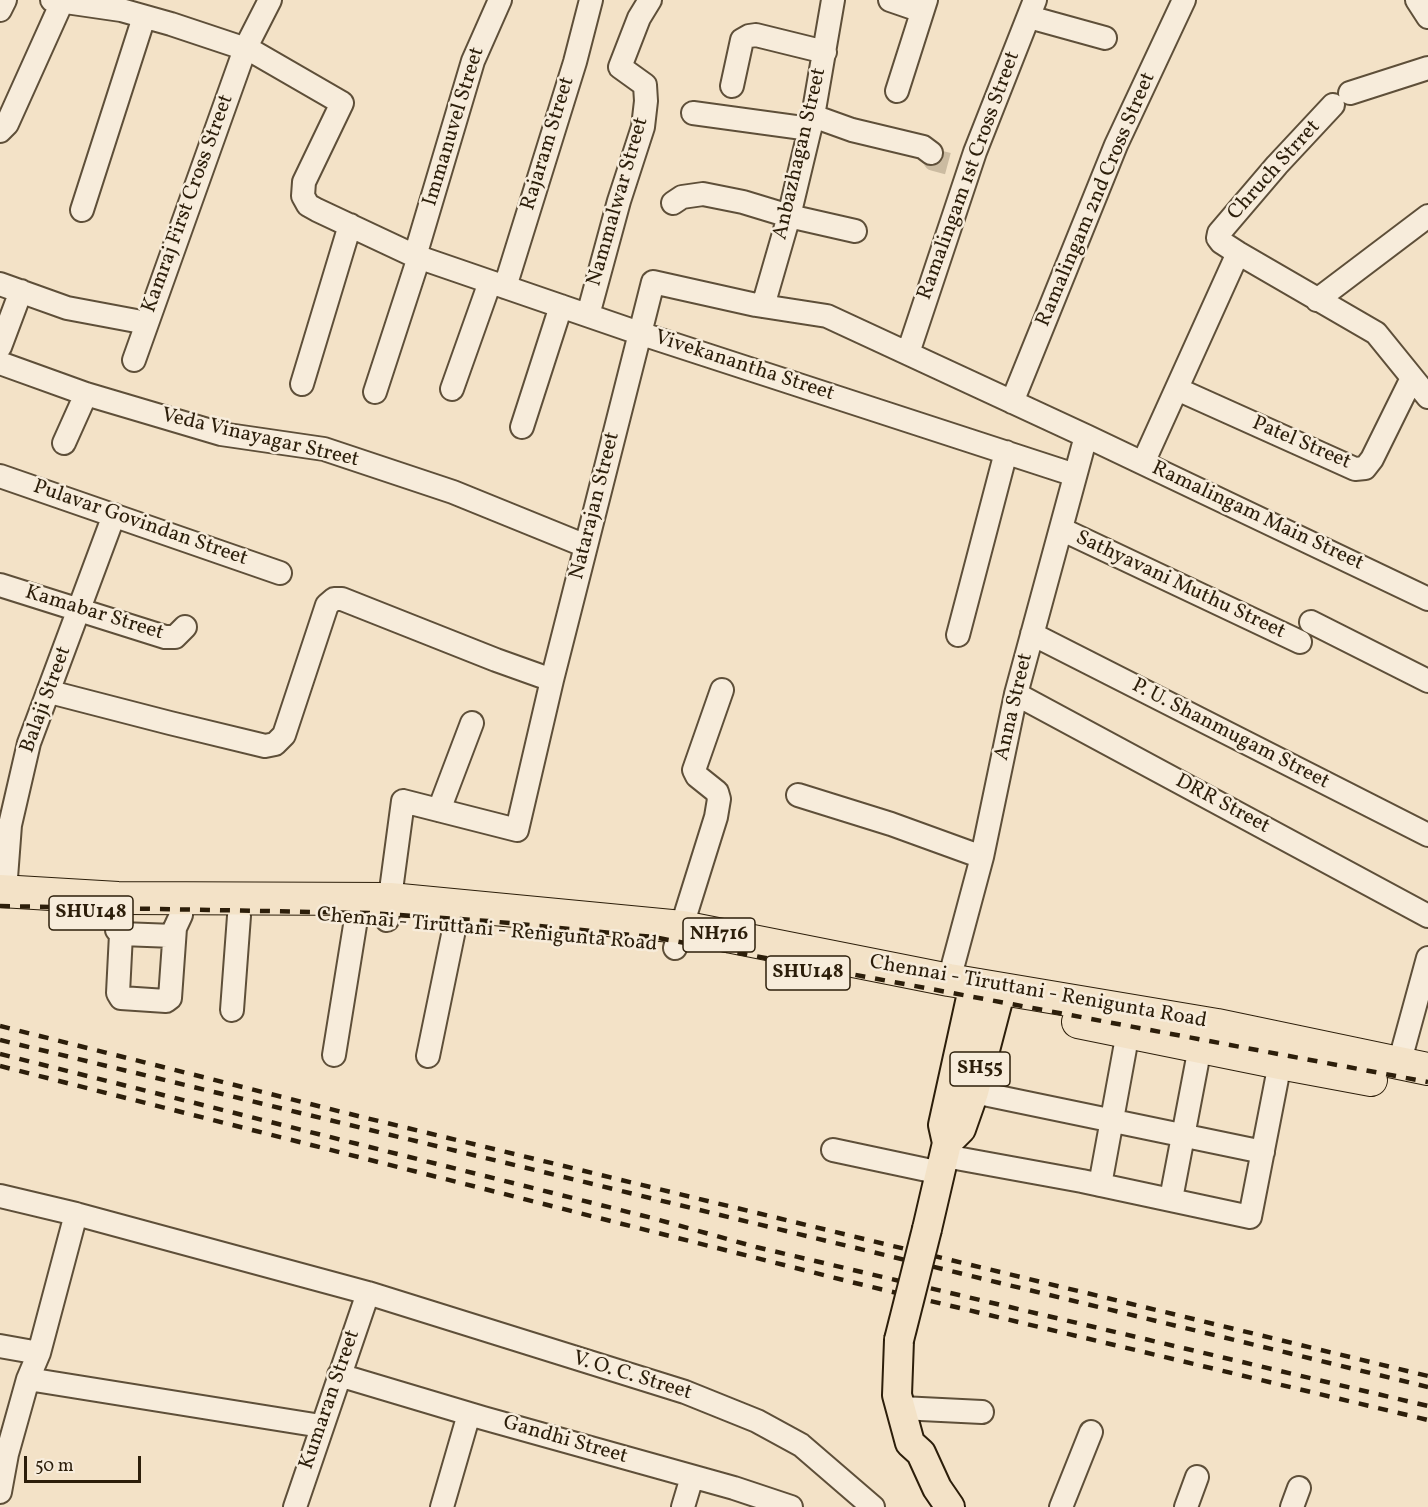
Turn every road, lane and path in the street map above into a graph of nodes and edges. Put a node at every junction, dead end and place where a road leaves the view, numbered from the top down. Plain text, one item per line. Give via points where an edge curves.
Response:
1 (5, 0) edge
2 (270, 0) edge
3 (591, 0) edge
4 (650, 0) edge
5 (833, 0) edge
6 (890, 0) edge
7 (1184, 0) edge
8 (1417, 0) edge
9 (57, 1) edge
10 (494, 2) edge
11 (924, 5) edge
12 (1032, 8) edge
13 (0, 10) edge
14 (144, 17) junction
15 (1428, 17) edge
16 (1106, 38) dead end
17 (245, 49) junction
18 (825, 52) junction
19 (1428, 68) edge
20 (732, 86) dead end
21 (897, 91) dead end
22 (693, 113) dead end
23 (811, 123) junction
24 (0, 131) edge
25 (931, 153) tunnel mouth
26 (673, 203) dead end
27 (82, 210) dead end
28 (789, 216) junction
29 (1428, 216) edge
30 (350, 225) junction
31 (855, 231) dead end
32 (1238, 254) junction
33 (417, 257) junction
34 (497, 284) junction
35 (10, 288) edge
36 (1317, 300) junction
37 (561, 306) junction
38 (763, 306) junction
39 (588, 315) junction
40 (147, 323) junction
41 (639, 333) junction
42 (0, 347) edge
43 (908, 354) junction
44 (134, 360) dead end
45 (0, 363) edge
46 (302, 384) dead end
47 (1422, 386) edge
48 (452, 389) dead end
49 (1177, 389) junction
50 (375, 392) dead end
51 (86, 394) junction
52 (1012, 402) junction
53 (522, 427) dead end
54 (1086, 436) junction
55 (64, 443) dead end
56 (1006, 452) junction
57 (1143, 463) junction
58 (1075, 475) junction
59 (0, 476) edge
60 (114, 515) junction
61 (1060, 529) junction
62 (586, 546) junction
63 (280, 573) dead end
64 (0, 585) edge
65 (1428, 599) edge
66 (80, 610) junction
67 (1311, 622) dead end
68 (185, 627) dead end
69 (1032, 634) junction
70 (958, 635) dead end
71 (1300, 642) dead end
72 (552, 680) junction
73 (1428, 681) edge
74 (722, 690) dead end
75 (50, 692) junction
76 (1016, 694) junction
77 (472, 723) dead end
78 (798, 795) dead end
79 (440, 810) junction
80 (1428, 834) edge
81 (982, 857) junction
82 (2, 898) edge
83 (388, 910) junction
84 (119, 915) junction
85 (239, 916) junction
86 (1428, 916) edge
87 (356, 919) junction
88 (455, 925) junction
89 (178, 926) junction
90 (679, 937) junction
91 (1428, 958) edge
92 (978, 993) junction
93 (232, 1010) dead end
94 (1147, 1028) junction
95 (1200, 1047) junction
96 (333, 1055) dead end
97 (428, 1056) dead end
98 (1280, 1063) junction
99 (1414, 1067) edge
100 (1428, 1090) edge
101 (974, 1092) junction
102 (1111, 1121) junction
103 (1184, 1136) junction
104 (833, 1150) dead end
105 (1263, 1152) junction
106 (944, 1157) junction
107 (1100, 1185) junction
108 (0, 1196) edge
109 (1171, 1199) junction
110 (76, 1214) junction
111 (368, 1293) junction
112 (0, 1346) edge
113 (39, 1353) junction
114 (339, 1375) junction
115 (28, 1380) junction
116 (901, 1408) junction
117 (982, 1412) dead end
118 (469, 1414) junction
119 (321, 1426) junction
120 (1091, 1432) dead end
121 (910, 1443) junction
122 (4, 1454) edge
123 (692, 1476) junction
124 (1197, 1477) dead end
125 (0, 1492) edge
126 (730, 1497) edge
127 (295, 1507) edge
128 (442, 1507) edge
129 (683, 1507) edge
130 (791, 1507) edge
131 (873, 1507) edge
132 (930, 1507) edge
133 (950, 1507) edge
134 (1061, 1507) edge
135 (1186, 1507) edge

1 - 13 street
2 - 17 street, Kamraj First Cross Street
3 - 34 street, Rajaram Street via 575,62
4 - 39 street, Nammalwar Street via 620,67 645,85 643,127
5 - 18 street, Anbazhagan Street
6 - 11 street
7 - 52 street, Ramalingam 2nd Cross Street via 1116,146
8 - 15 street
9 - 14 street
9 - 24 street via 7,124
10 - 33 street, Immanuvel Street via 473,61
11 - 21 street
12 - 16 street
12 - 43 street, Ramalingam 1st Cross Street via 965,168
14 - 17 street
14 - 27 street
17 - 30 street, Vivekanantha Street via 342,103 304,182 303,196 308,205
17 - 40 street, Kamraj First Cross Street
18 - 20 street via 749,36 742,40
18 - 23 street, Anbazhagan Street
19 - 32 street, Chruch Strret via 1342,99 1277,165 1219,233 1221,242
22 - 23 street
23 - 25 street via 917,145
23 - 28 street, Anbazhagan Street
26 - 28 street via 682,197 703,194
28 - 31 street
28 - 38 street, Anbazhagan Street
29 - 36 street
30 - 33 street, Vivekanantha Street
30 - 46 street
32 - 36 street
32 - 49 street
33 - 34 street, Vivekanantha Street
33 - 50 street, Immanuvel Street
34 - 37 street, Vivekanantha Street
34 - 48 street, Rajaram Street
35 - 40 street via 67,308
35 - 42 street
36 - 47 street via 1376,333
37 - 39 street, Vivekanantha Street
37 - 53 street
38 - 41 street via 653,282
38 - 43 street via 827,316
39 - 41 street, Vivekanantha Street
40 - 44 street, Kamraj First Cross Street
41 - 56 street, Vivekanantha Street
41 - 62 street, Natarajan Street
43 - 52 street
45 - 51 street, Veda Vinayagar Street
47 - 49 street, Patel Street via 1365,468 1355,469
49 - 57 street
51 - 55 street
51 - 62 street, Veda Vinayagar Street via 221,434 324,449 453,492
52 - 54 street
54 - 57 street, Ramalingam Main Street
54 - 58 street, Anna Street
56 - 58 street, Vivekanantha Street
56 - 70 street
57 - 65 street, Ramalingam Main Street
58 - 61 street, Anna Street
59 - 60 street, Pulavar Govindan Street
60 - 63 street, Pulavar Govindan Street
60 - 66 street, Balaji Street
61 - 69 street, Anna Street
61 - 71 street, Sathyavani Muthu Street
62 - 72 street, Natarajan Street
64 - 66 street, Kamabar Street
66 - 68 street, Kamabar Street via 165,638 175,637
66 - 75 street, Balaji Street
67 - 73 street
69 - 76 street, Anna Street
69 - 80 street, P. U. Shanmugam Street
72 - 75 street via 334,598 327,605 284,735 276,744 265,746
72 - 79 street, Natarajan Street via 518,830
74 - 90 street via 694,770 717,792 719,799
75 - 82 street, Balaji Street via 30,743 10,825
76 - 81 street, Anna Street
76 - 86 street, DRR Street
77 - 79 street
78 - 81 street
79 - 83 street via 403,801
81 - 92 street, Anna Street
82 - 84 highway, Chennai - Tiruttani - Renigunta Road / SHU148
83 - 84 highway, Chennai - Tiruttani - Renigunta Road / NH716
83 - 87 highway, Chennai - Tiruttani - Renigunta Road / SHU148
83 - 88 highway, Chennai - Tiruttani - Renigunta Road / SHU148
83 - 90 highway, Chennai - Tiruttani - Renigunta Road / NH716
84 - 89 highway, Chennai - Tiruttani - Renigunta Road / SHU148
84 - 89 street via 121,998 170,998
85 - 87 highway, Chennai - Tiruttani - Renigunta Road / SHU148
85 - 89 highway, Chennai - Tiruttani - Renigunta Road / SHU148
85 - 93 street
87 - 96 street
88 - 90 highway, Chennai - Tiruttani - Renigunta Road / SHU148 via 649,943
88 - 97 street
90 - 92 highway, Chennai - Tiruttani - Renigunta Road / NH716
91 - 99 street
92 - 94 highway, Chennai - Tiruttani - Renigunta Road / NH716
92 - 101 main road, SH55
92 - 106 main road, SH55 via 943,1125
94 - 95 highway, Chennai - Tiruttani - Renigunta Road
94 - 99 highway, Chennai - Tiruttani - Renigunta Road / NH716 via 1217,1025
94 - 102 street
95 - 98 highway, Chennai - Tiruttani - Renigunta Road
95 - 103 street
98 - 100 highway, Chennai - Tiruttani - Renigunta Road
98 - 105 street
101 - 102 street
101 - 106 main road, SH55 via 961,1129
102 - 103 street
102 - 107 street
103 - 105 street
103 - 109 street
104 - 106 street
105 - 109 street via 1250,1217
106 - 107 street
106 - 116 main road, bridge via 899,1340 897,1395
107 - 109 street
108 - 110 street, V. O. C. Street
110 - 111 street, V. O. C. Street
110 - 113 street
111 - 114 street, Kumaran Street
111 - 131 street, V. O. C. Street via 685,1392 757,1421 801,1445
112 - 113 street
113 - 115 street
114 - 118 street, Gandhi Street
114 - 119 street, Kumaran Street
115 - 119 street
115 - 122 street
116 - 117 street
116 - 121 main road
118 - 123 street, Gandhi Street
118 - 128 street
119 - 127 street, Kumaran Street
120 - 134 street
121 - 132 main road via 905,1457
121 - 133 main road via 921,1453
122 - 125 street
123 - 126 street, Gandhi Street
123 - 129 street
124 - 135 street
126 - 130 street, Gandhi Street

